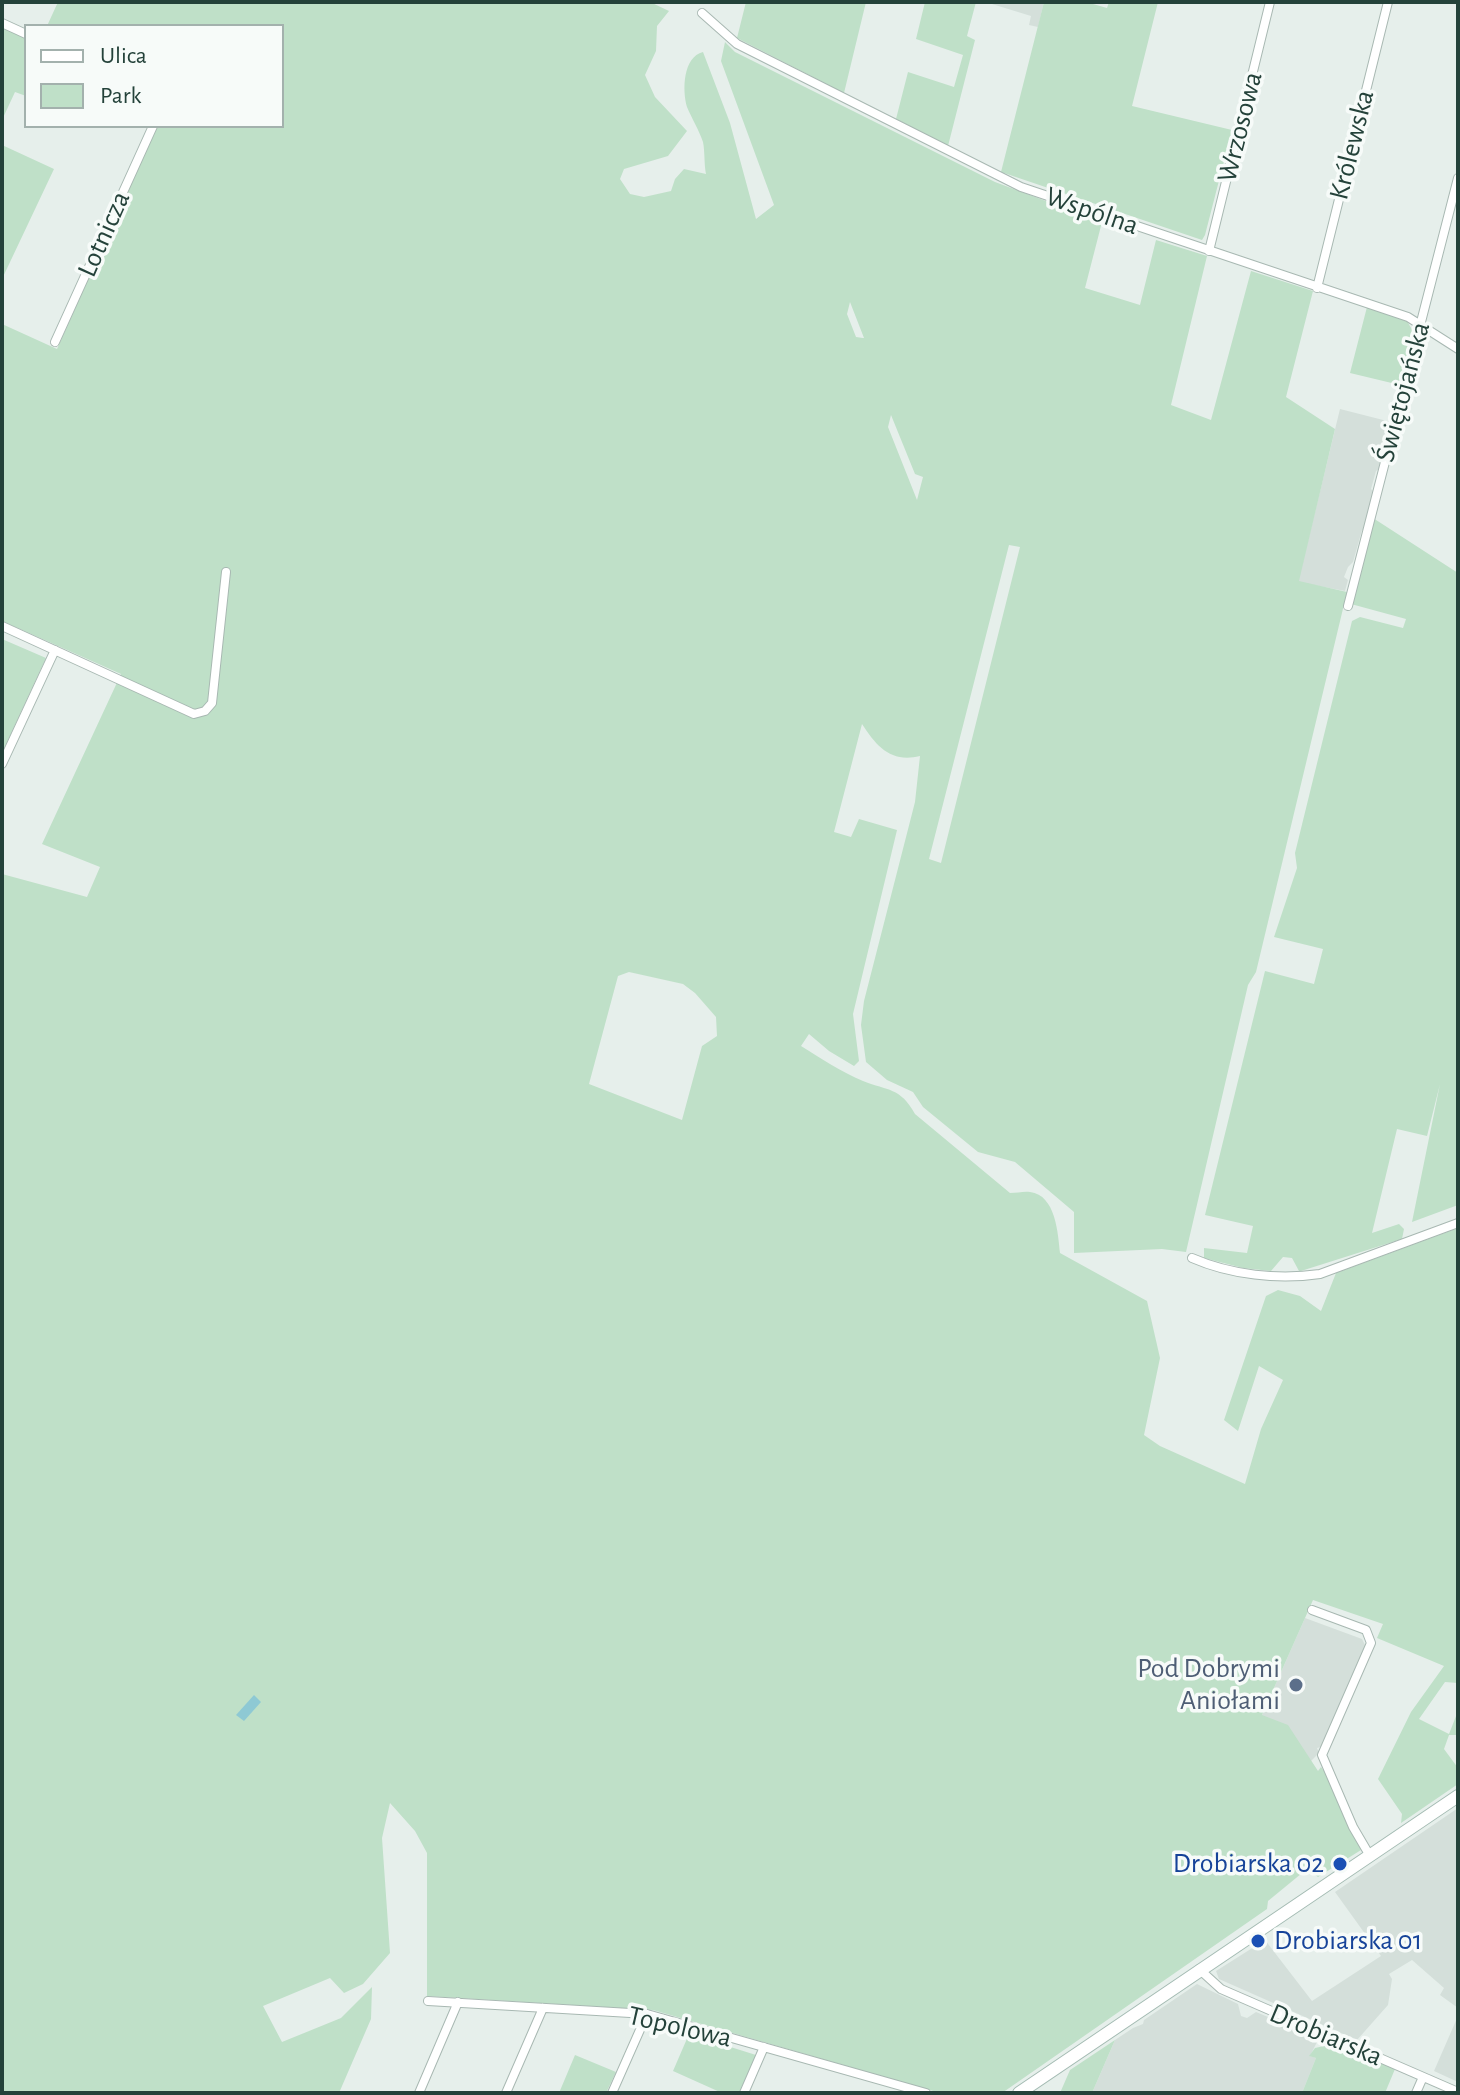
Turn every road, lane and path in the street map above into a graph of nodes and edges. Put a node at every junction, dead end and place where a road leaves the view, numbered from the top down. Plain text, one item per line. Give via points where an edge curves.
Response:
1 (1270, 2) edge
2 (1388, 2) edge
3 (702, 13) dead end
4 (2, 23) edge
5 (24, 33) edge
6 (152, 128) edge
7 (1458, 178) edge
8 (1209, 251) junction
9 (1317, 288) junction
10 (1421, 323) junction
11 (55, 342) dead end
12 (1458, 349) edge
13 (226, 572) dead end
14 (1348, 606) dead end
15 (2, 626) edge
16 (55, 650) junction
17 (2, 764) edge
18 (1458, 1223) edge
19 (1192, 1258) dead end
20 (1312, 1610) dead end
21 (1458, 1796) edge
22 (1370, 1856) junction
23 (1199, 1969) junction
24 (428, 2001) dead end
25 (458, 2002) junction
26 (543, 2008) junction
27 (647, 2014) junction
28 (764, 2047) junction
29 (1423, 2077) junction
30 (1458, 2092) edge
31 (419, 2093) edge
32 (506, 2093) edge
33 (612, 2093) edge
34 (744, 2093) edge
35 (926, 2093) edge
36 (1019, 2093) edge
37 (1416, 2093) edge

1 - 8 street, Wrzosowa
2 - 9 street, Królewska
3 - 8 street, Wspólna via 737,44 1021,187
4 - 5 street
6 - 11 street, Lotnicza
7 - 10 street, Świętojańska
8 - 9 street, Wspólna
9 - 10 street, Wspólna
10 - 12 street, Wspólna
10 - 14 street, Świętojańska
13 - 16 street via 212,703 205,711 194,714
15 - 16 street
16 - 17 street
18 - 19 street via 1311,1276 1237,1272
20 - 22 street via 1366,1630 1371,1643 1322,1755
21 - 22 main road
22 - 23 main road
23 - 29 street, Drobiarska via 1221,1989
23 - 36 main road
24 - 25 street, Topolowa
25 - 26 street, Topolowa
25 - 31 street
26 - 27 street, Topolowa
26 - 32 street
27 - 28 street, Topolowa
27 - 33 street
28 - 34 street
28 - 35 street, Topolowa
29 - 30 street, Drobiarska
29 - 37 street

